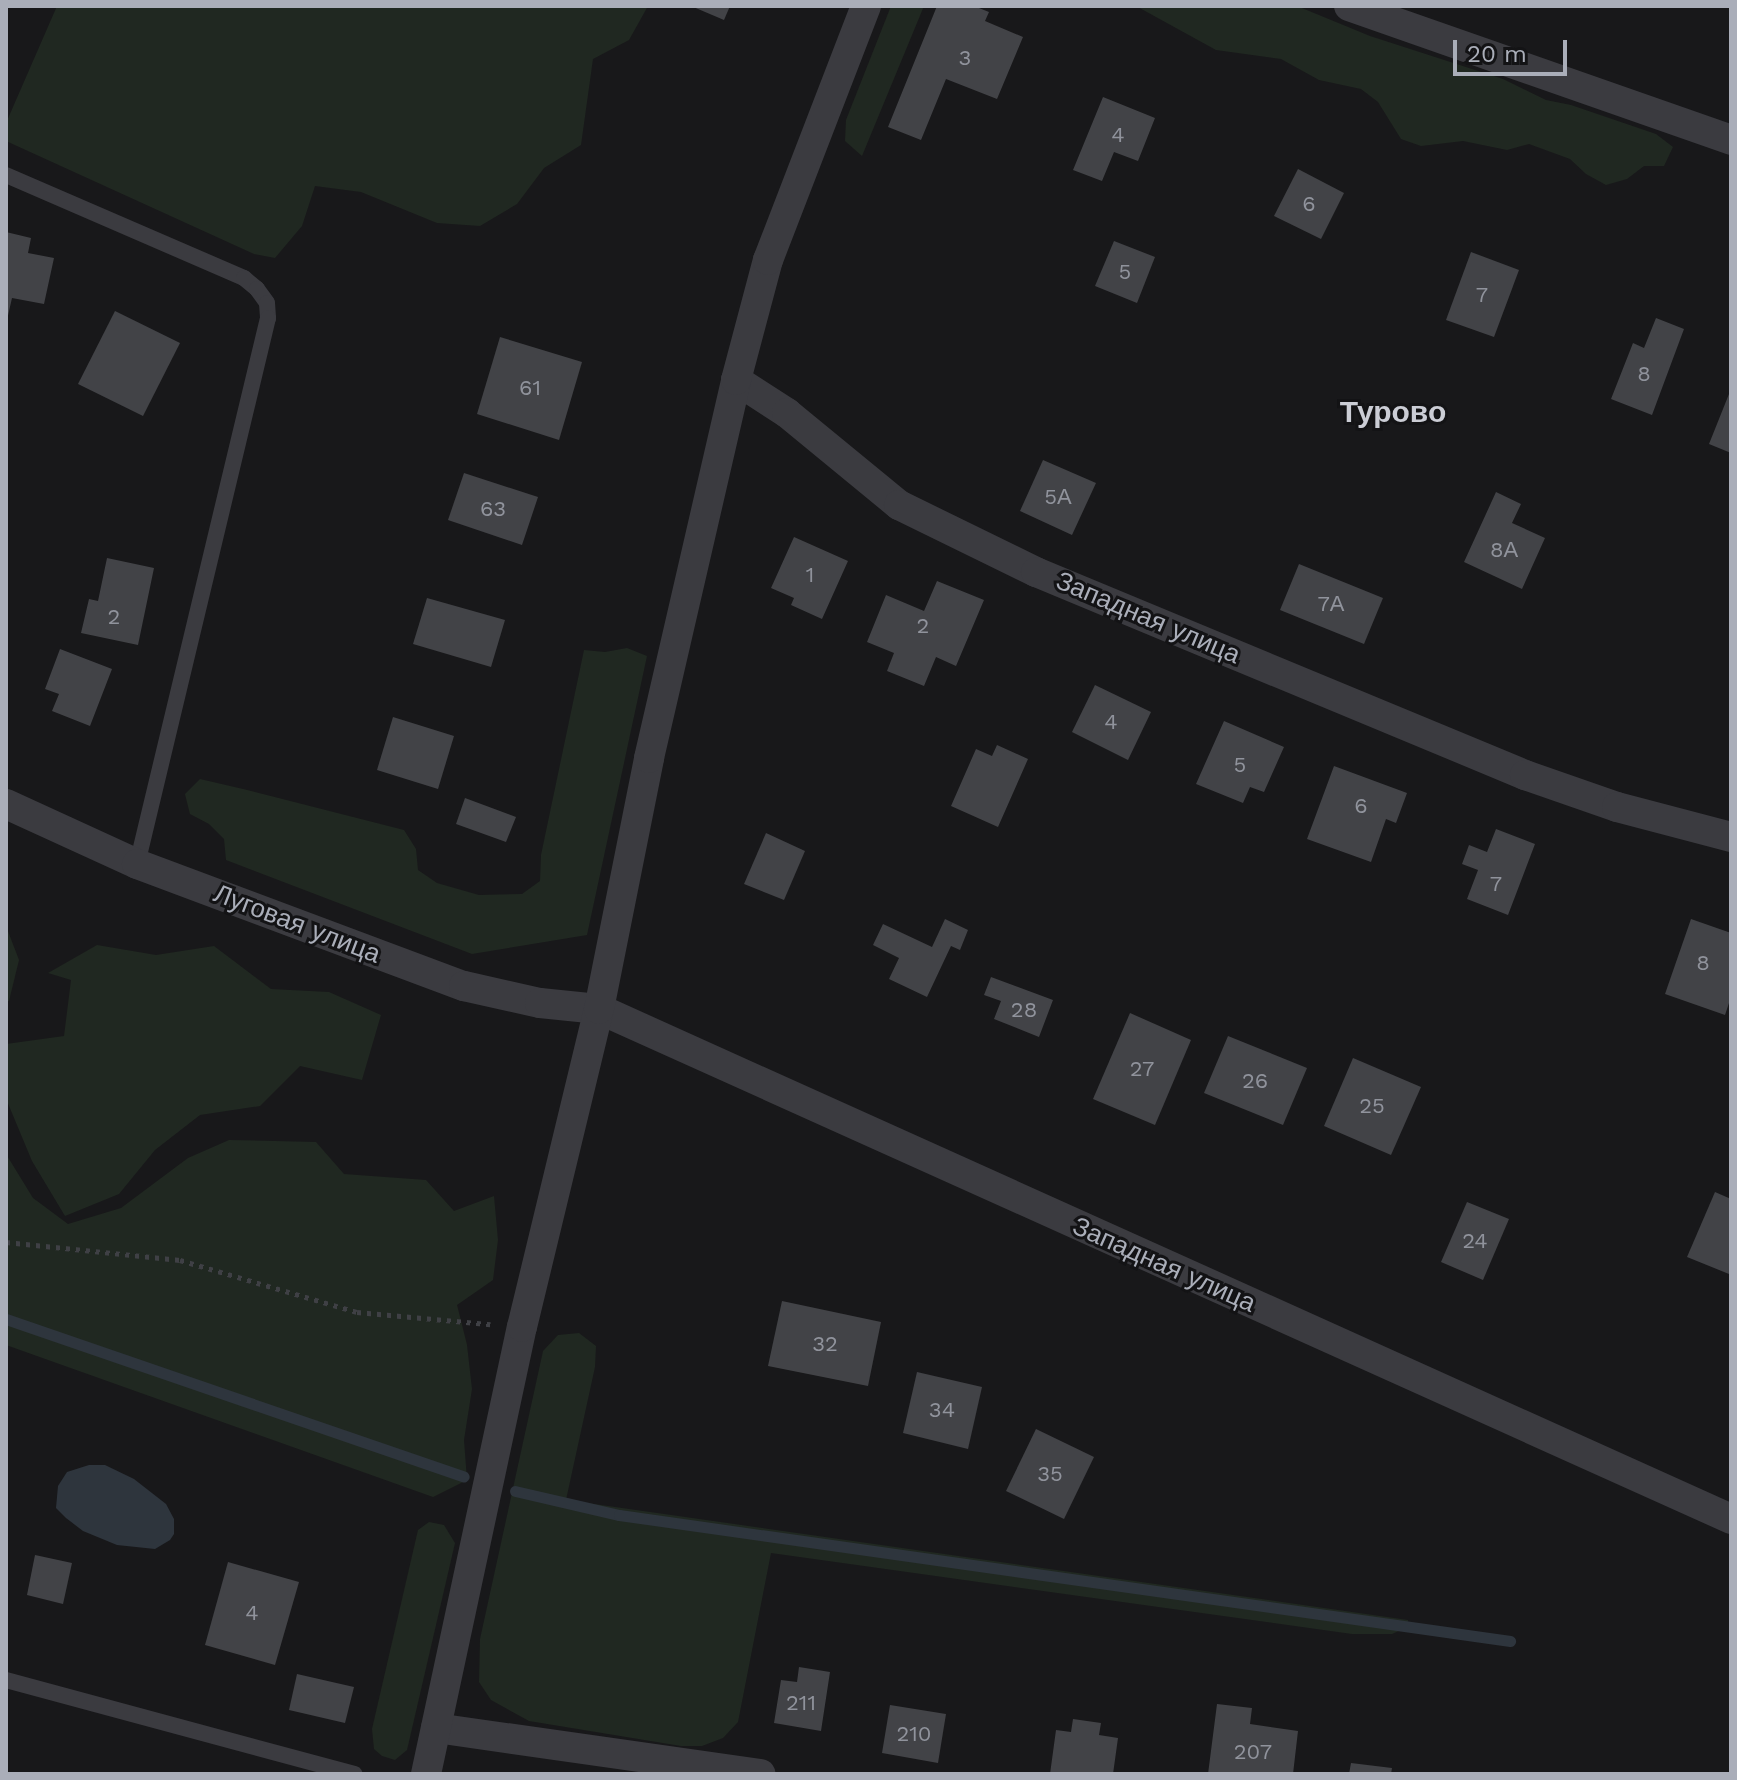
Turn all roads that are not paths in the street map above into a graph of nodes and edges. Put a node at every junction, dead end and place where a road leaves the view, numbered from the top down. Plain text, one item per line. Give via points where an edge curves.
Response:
1 (866, 6) edge
2 (1368, 10) edge
3 (1731, 140) edge
4 (6, 175) edge
5 (736, 380) junction
6 (6, 804) edge
7 (1731, 837) edge
8 (137, 864) junction
9 (599, 1009) junction
10 (1731, 1519) edge
11 (6, 1680) edge
12 (436, 1728) junction
13 (355, 1774) edge
14 (426, 1774) edge
15 (761, 1774) edge

1 - 5 street via 768,260
2 - 3 street
4 - 8 lane via 244,278 267,303 268,318
5 - 7 street, Западная улица via 787,413 899,505 1036,572 1525,775 1617,807
5 - 9 street via 649,758
6 - 8 street, Луговая улица
8 - 9 street, Луговая улица via 464,986
9 - 10 street, Западная улица
9 - 12 street via 522,1327
11 - 13 lane
12 - 14 street
12 - 15 street

